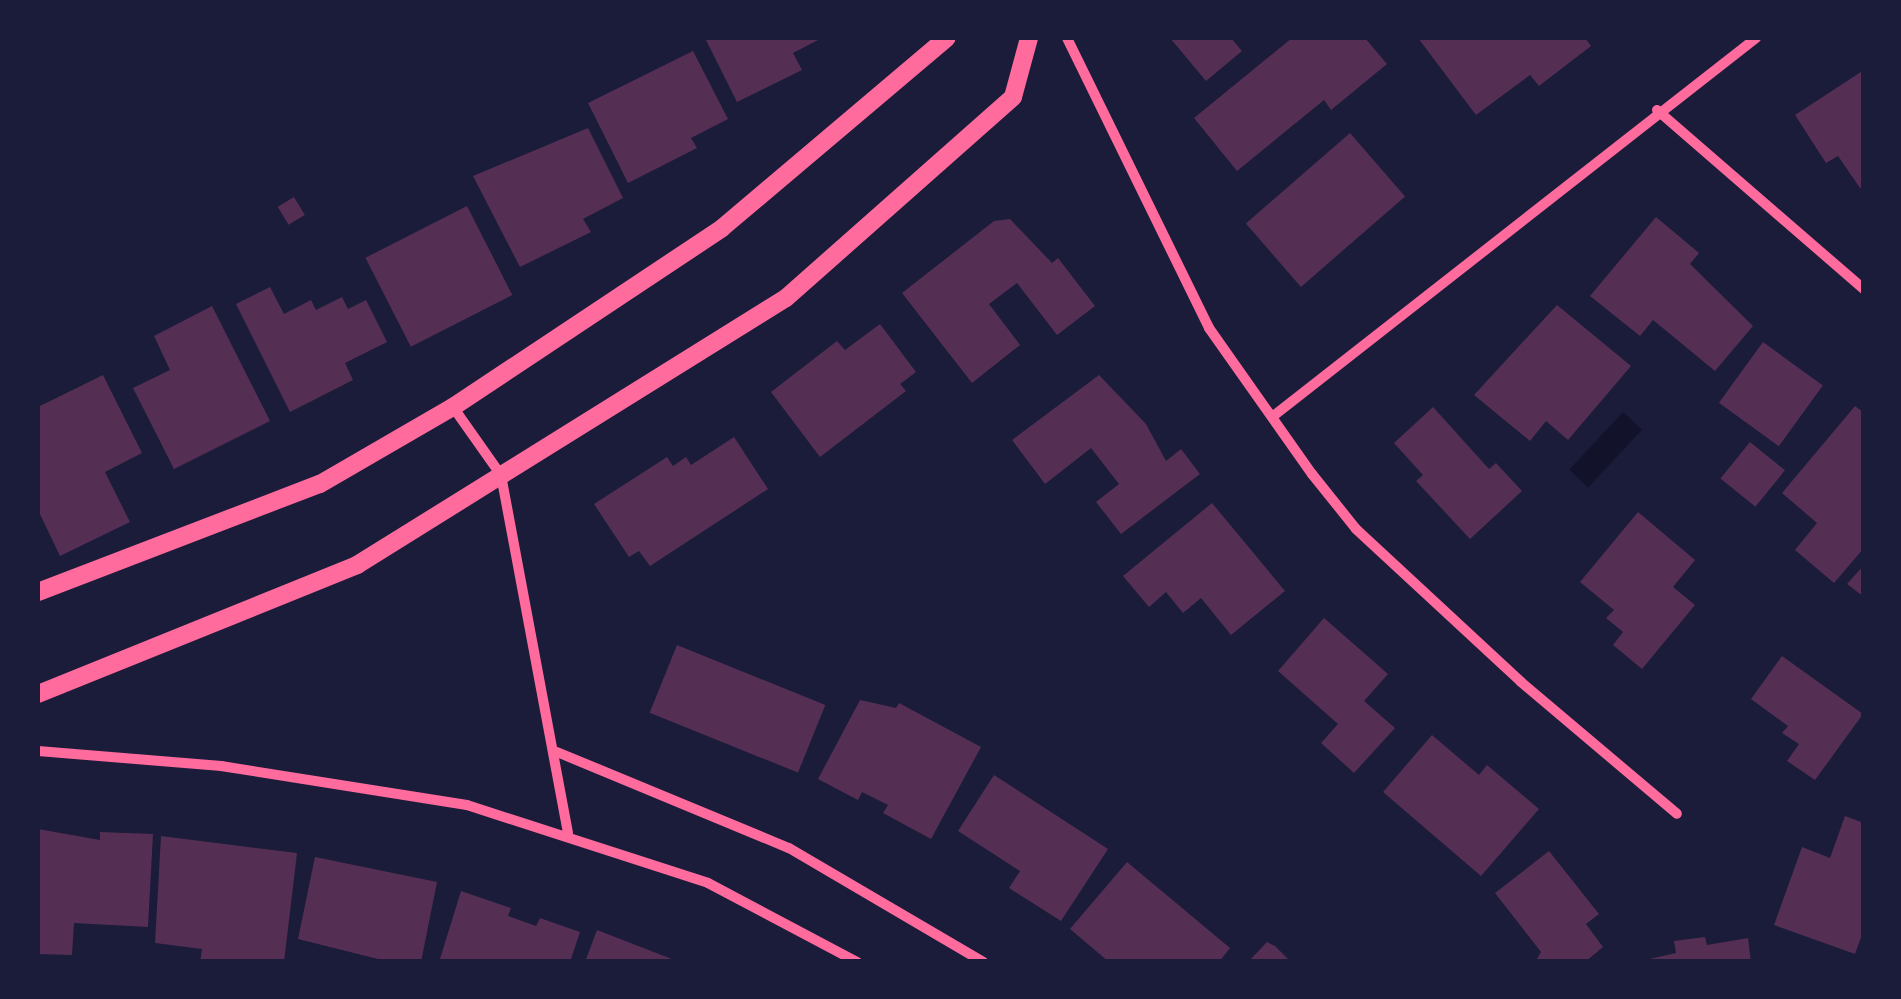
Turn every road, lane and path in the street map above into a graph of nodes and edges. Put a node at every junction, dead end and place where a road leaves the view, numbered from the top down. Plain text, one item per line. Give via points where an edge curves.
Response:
1 (947, 38) edge
2 (1029, 38) edge
3 (1067, 38) edge
4 (1756, 38) edge
5 (1656, 110) junction
6 (1864, 289) edge
7 (453, 408) junction
8 (1272, 417) junction
9 (501, 475) junction
10 (38, 592) edge
11 (38, 694) edge
12 (38, 751) edge
13 (557, 752) junction
14 (1678, 814) dead end
15 (568, 833) junction
16 (857, 962) edge
17 (984, 962) edge

1 - 7 street via 722,228
2 - 9 street via 1013,97 786,298
3 - 8 street via 1208,328
4 - 5 street
5 - 6 street
5 - 8 street
7 - 9 street
7 - 10 street via 320,484
8 - 14 street via 1356,528 1521,682
9 - 11 street via 357,565
9 - 13 street
12 - 15 street via 221,766 467,805
13 - 15 street
13 - 17 street via 789,848
15 - 16 street via 708,882

